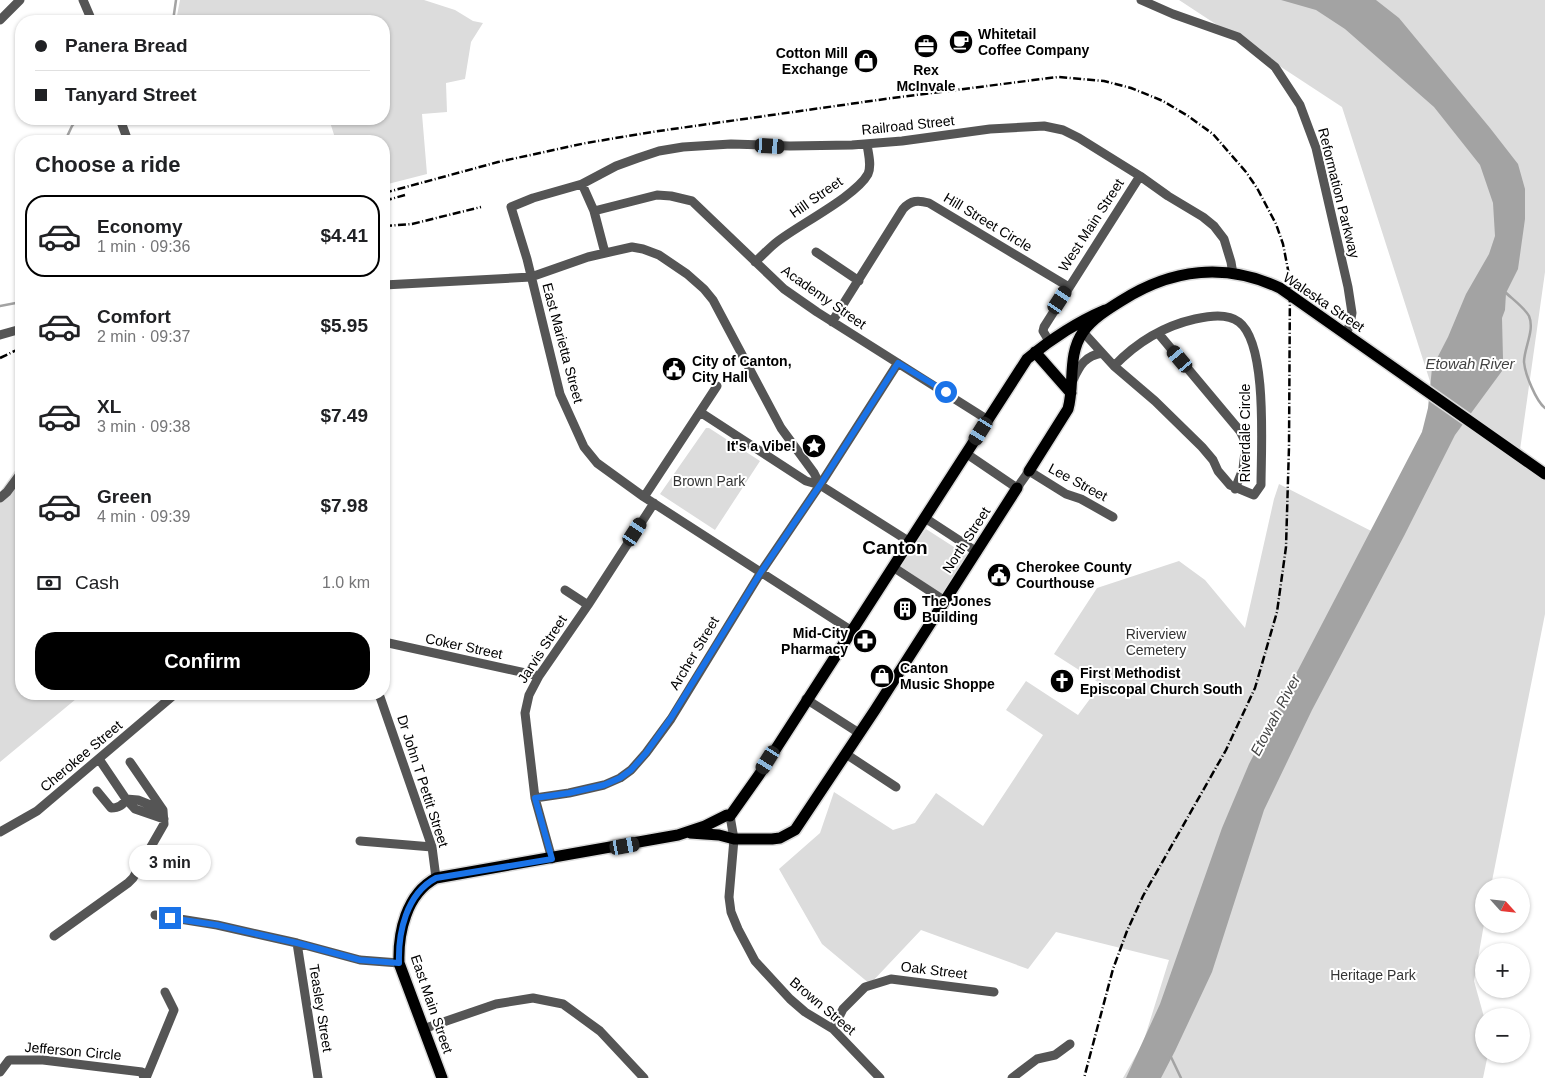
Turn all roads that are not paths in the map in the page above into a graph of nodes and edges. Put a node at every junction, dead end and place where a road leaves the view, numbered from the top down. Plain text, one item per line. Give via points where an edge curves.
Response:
1 (20, 0) edge
2 (83, 0) edge
3 (1141, 0) edge
4 (89, 15) edge
5 (0, 20) edge
6 (867, 144) junction
7 (1140, 176) junction
8 (582, 184) junction
9 (533, 198) joint
10 (594, 211) junction
11 (816, 252) dead end
12 (605, 253) junction
13 (755, 262) junction
14 (1233, 274) junction
15 (531, 277) junction
16 (859, 281) junction
17 (390, 285) edge
18 (1069, 287) junction
19 (1105, 310) junction
20 (832, 322) junction
21 (15, 331) edge
22 (1083, 332) junction
23 (1158, 333) junction
24 (1346, 334) junction
25 (0, 335) edge
26 (1049, 341) junction
27 (1076, 348) joint
28 (1035, 352) junction
29 (1102, 353) junction
30 (898, 363) junction
31 (1114, 366) junction
32 (717, 386) dead end
33 (1071, 389) junction
34 (700, 412) junction
35 (988, 420) junction
36 (967, 454) junction
37 (1029, 471) junction
38 (1545, 474) edge
39 (15, 481) edge
40 (820, 485) junction
41 (1017, 488) junction
42 (1235, 489) junction
43 (644, 497) junction
44 (0, 498) edge
45 (654, 503) junction
46 (1114, 517) dead end
47 (924, 518) junction
48 (910, 542) junction
49 (977, 552) junction
50 (893, 567) junction
51 (761, 572) junction
52 (565, 590) dead end
53 (945, 601) junction
54 (588, 605) junction
55 (852, 631) junction
56 (390, 643) edge
57 (539, 676) junction
58 (806, 699) junction
59 (168, 700) edge
60 (381, 700) edge
61 (859, 733) junction
62 (846, 754) junction
63 (99, 759) junction
64 (130, 762) dead end
65 (896, 787) dead end
66 (97, 791) dead end
67 (535, 798) junction
68 (126, 799) junction
69 (164, 815) junction
70 (730, 816) junction
71 (0, 832) edge
72 (688, 833) junction
73 (734, 839) junction
74 (360, 841) dead end
75 (432, 847) junction
76 (552, 859) junction
77 (436, 878) junction
78 (155, 915) dead end
79 (54, 936) dead end
80 (297, 943) junction
81 (399, 963) junction
82 (166, 992) dead end
83 (994, 992) dead end
84 (423, 1029) junction
85 (833, 1029) junction
86 (1070, 1044) dead end
87 (0, 1072) edge
88 (145, 1078) edge
89 (318, 1078) edge
90 (442, 1078) edge
91 (644, 1078) edge
92 (880, 1078) edge
93 (1012, 1078) edge

1 - 5 street
2 - 4 street
3 - 24 street, Reformation Parkway via 1238,37 1275,67 1300,105 1316,148 1348,287 1352,313
6 - 7 street, Railroad Street via 1044,126 1071,134
6 - 8 street, Railroad Street via 683,147 659,151 616,166
6 - 13 street, Hill Street via 870,167 859,184 778,241
7 - 14 street, Railroad Street via 1214,226 1227,247
7 - 18 street, West Main Street
8 - 9 street, Railroad Street
8 - 10 street
9 - 15 street, East Marietta Street via 512,207
10 - 12 street
10 - 13 street, Academy Street via 657,195 684,198 702,209
11 - 16 street
12 - 15 street
12 - 40 street via 632,247 651,252 704,289 713,300 781,428
13 - 20 street, Academy Street via 784,289
14 - 19 main road, Waleska Street via 1190,273 1164,279
14 - 24 main road, Waleska Street via 1280,288
15 - 17 street
15 - 43 street, East Marietta Street via 560,394 584,447 597,463
16 - 18 street, Hill Street Circle via 903,208 912,201 920,200
16 - 20 street, Hill Street Circle
18 - 26 street, West Main Street via 1044,327
19 - 22 main road, Waleska Street
19 - 26 main road
20 - 30 street, Academy Street
21 - 25 street
22 - 27 main road, Waleska Street
22 - 29 street
23 - 31 street, Riverdale Circle via 1128,351
23 - 42 street via 1240,431 1246,443 1243,469
23 - 42 street, Riverdale Circle via 1174,324 1215,316 1228,317 1246,329 1254,346 1259,378 1261,485 1254,495
24 - 38 main road, Waleska Street
26 - 28 main road
27 - 33 main road, North Street
28 - 33 main road
28 - 35 main road via 1018,371
29 - 31 street
29 - 33 street via 1085,360
30 - 35 street, Academy Street
30 - 40 street, Archer Street
31 - 42 street, Riverdale Circle via 1202,447
32 - 34 street
33 - 37 main road, North Street via 1068,410
34 - 40 street via 806,481
34 - 43 street
35 - 36 main road
36 - 41 street
36 - 47 main road
37 - 41 street, North Street
37 - 46 street, Lee Street via 1066,494
39 - 44 street
40 - 48 street
40 - 51 street, Archer Street
41 - 49 main road, North Street
43 - 45 street, East Marietta Street
45 - 51 street, East Marietta Street
45 - 54 street, Jarvis Street
47 - 48 main road
47 - 49 street
48 - 50 main road
49 - 53 main road, North Street
50 - 53 street
50 - 55 main road
51 - 55 street, East Marietta Street
51 - 67 street, Archer Street via 671,718 631,770 604,785
52 - 54 street
53 - 61 main road, North Street
54 - 57 street, Jarvis Street
55 - 58 main road
56 - 57 street, Coker Street
57 - 67 street, Jarvis Street via 525,712
58 - 61 street
58 - 70 main road
59 - 63 street, Cherokee Street
60 - 75 street, Dr John T Pettit Street
61 - 62 main road, North Street
62 - 65 street
62 - 73 main road, North Street via 795,830 780,838
63 - 68 street
63 - 71 street, Cherokee Street via 36,811
64 - 69 street
66 - 68 street via 111,808 124,804
67 - 76 street, Jarvis Street
68 - 69 street via 138,800
69 - 79 street via 164,824 133,878
70 - 72 main road
70 - 73 street
72 - 73 main road
72 - 76 main road
73 - 85 street, Brown Street via 729,897 731,912 744,942 755,960 790,999
74 - 75 street
75 - 77 street, Dr John T Pettit Street
76 - 77 main road
77 - 81 main road, East Main Street via 420,890 404,920 398,946
78 - 80 street
80 - 81 street via 360,960
80 - 89 street, Teasley Street
81 - 84 main road, East Main Street
82 - 88 street via 174,1010
83 - 85 street, Oak Street via 891,979 865,987 843,1009
84 - 90 main road, East Main Street
84 - 91 street via 496,1004 533,998 563,1004 600,1031
85 - 92 street, Brown Street
86 - 93 street via 1055,1055 1037,1059
87 - 88 street, Jefferson Circle via 9,1060 43,1060 142,1072

